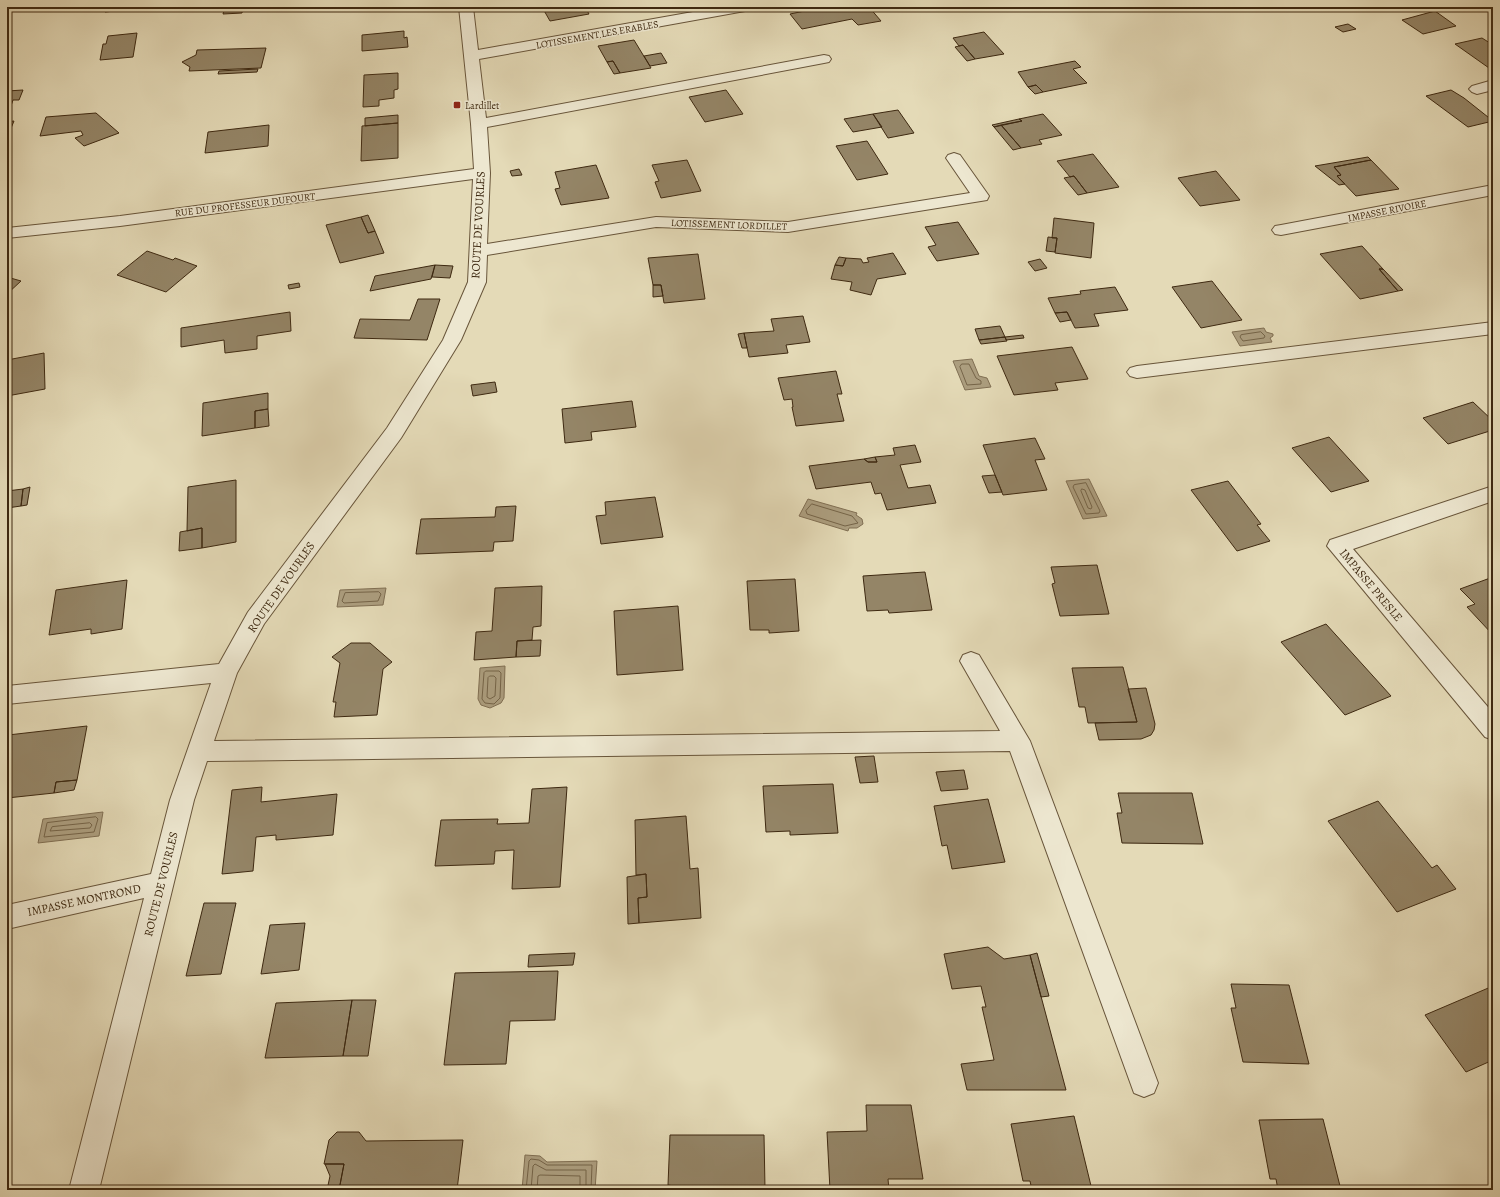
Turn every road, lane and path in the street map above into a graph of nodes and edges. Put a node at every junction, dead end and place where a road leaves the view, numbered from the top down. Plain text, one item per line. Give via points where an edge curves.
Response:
1 (466, 7) edge
2 (745, 7) edge
3 (472, 56) junction
4 (824, 59) dead end
5 (1493, 85) edge
6 (1477, 89) dead end
7 (479, 124) junction
8 (954, 158) dead end
9 (482, 173) junction
10 (1493, 190) edge
11 (1280, 230) dead end
12 (7, 233) edge
13 (478, 251) junction
14 (1493, 328) edge
15 (1137, 372) dead end
16 (1493, 493) edge
17 (971, 661) dead end
18 (226, 672) junction
19 (7, 695) edge
20 (1493, 730) edge
21 (1018, 741) junction
22 (198, 752) junction
23 (161, 883) junction
24 (7, 917) edge
25 (1144, 1083) dead end
26 (84, 1190) edge

1 - 3 street, ROUTE DE VOURLES
2 - 3 street, LOTISSEMENT LES ERABLES
3 - 7 street, ROUTE DE VOURLES
4 - 7 street
5 - 6 street
7 - 9 street, ROUTE DE VOURLES
8 - 13 street, LOTISSEMENT LORDILLET via 981,196 788,227 656,222
9 - 12 street, RUE DU PROFESSEUR DUFOURT via 136,219
9 - 13 street, ROUTE DE VOURLES
10 - 11 street, IMPASSE RIVOIRE
13 - 18 street, ROUTE DE VOURLES via 477,282 452,340 394,433 256,618
14 - 15 street
16 - 20 street, IMPASSE PRESLE via 1338,546
17 - 21 street
18 - 19 street
18 - 22 street, ROUTE DE VOURLES
21 - 22 street
21 - 25 street
22 - 23 street, ROUTE DE VOURLES via 182,800
23 - 24 street, IMPASSE MONTROND
23 - 26 street, ROUTE DE VOURLES

